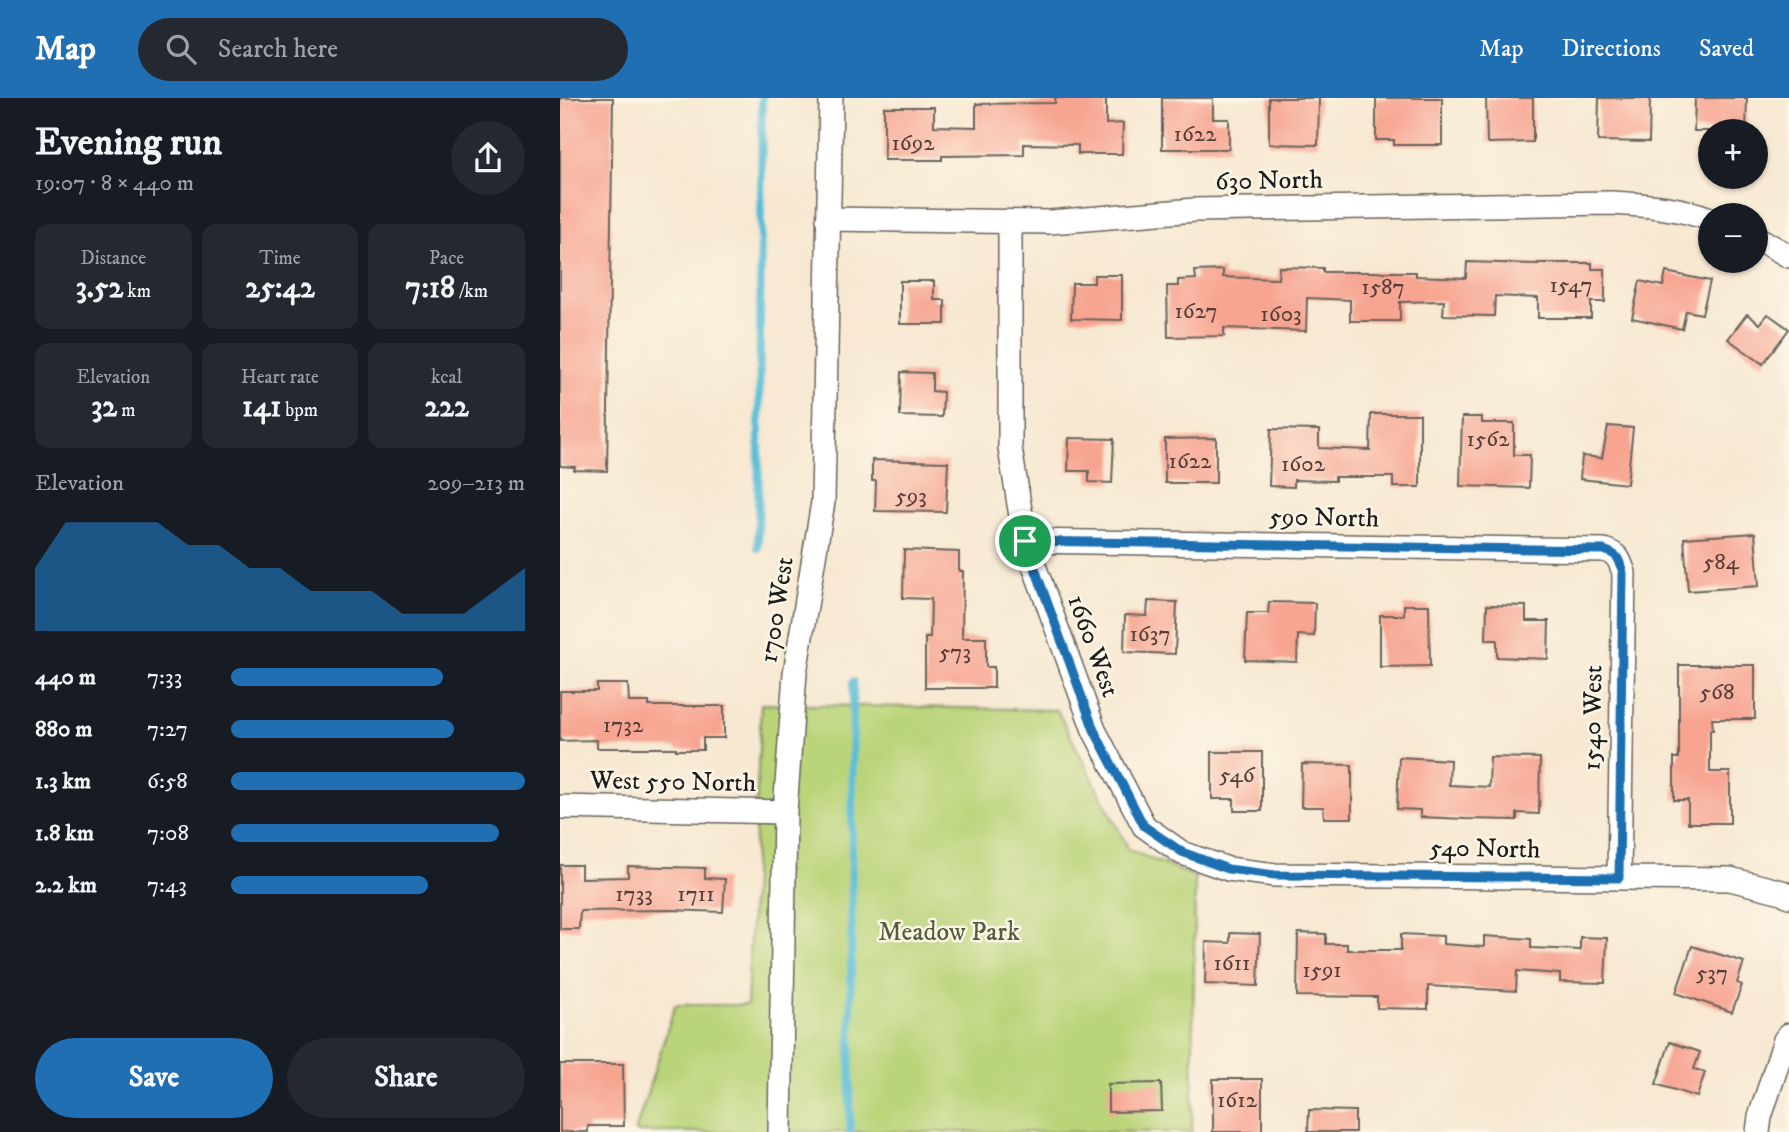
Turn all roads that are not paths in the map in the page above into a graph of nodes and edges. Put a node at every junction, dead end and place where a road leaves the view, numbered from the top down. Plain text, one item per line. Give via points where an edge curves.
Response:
1 (831, 98) edge
2 (1698, 215) edge
3 (828, 219) junction
4 (1010, 222) junction
5 (1768, 244) edge
6 (1789, 256) edge
7 (1025, 541) junction
8 (1619, 558) joint
9 (560, 807) edge
10 (785, 812) junction
11 (1182, 852) joint
12 (1619, 878) junction
13 (1789, 896) edge
14 (1789, 1035) edge
15 (780, 1132) edge
16 (1758, 1132) edge

1 - 3 street, 1700 West
2 - 4 street, 630 North via 1611,203 1195,210
3 - 4 street, 630 North
3 - 10 street, 1700 West via 823,502 794,673
4 - 7 street, 1660 West via 1010,448
5 - 6 street
7 - 8 street, 590 North via 1604,550
7 - 11 street, 1660 West via 1094,730 1144,826
8 - 12 street, 1540 West via 1623,573
9 - 10 street, West 550 North
10 - 15 street, 1700 West
11 - 12 street, 540 North via 1228,869 1275,875
12 - 13 street, 540 North via 1730,879
14 - 16 street

